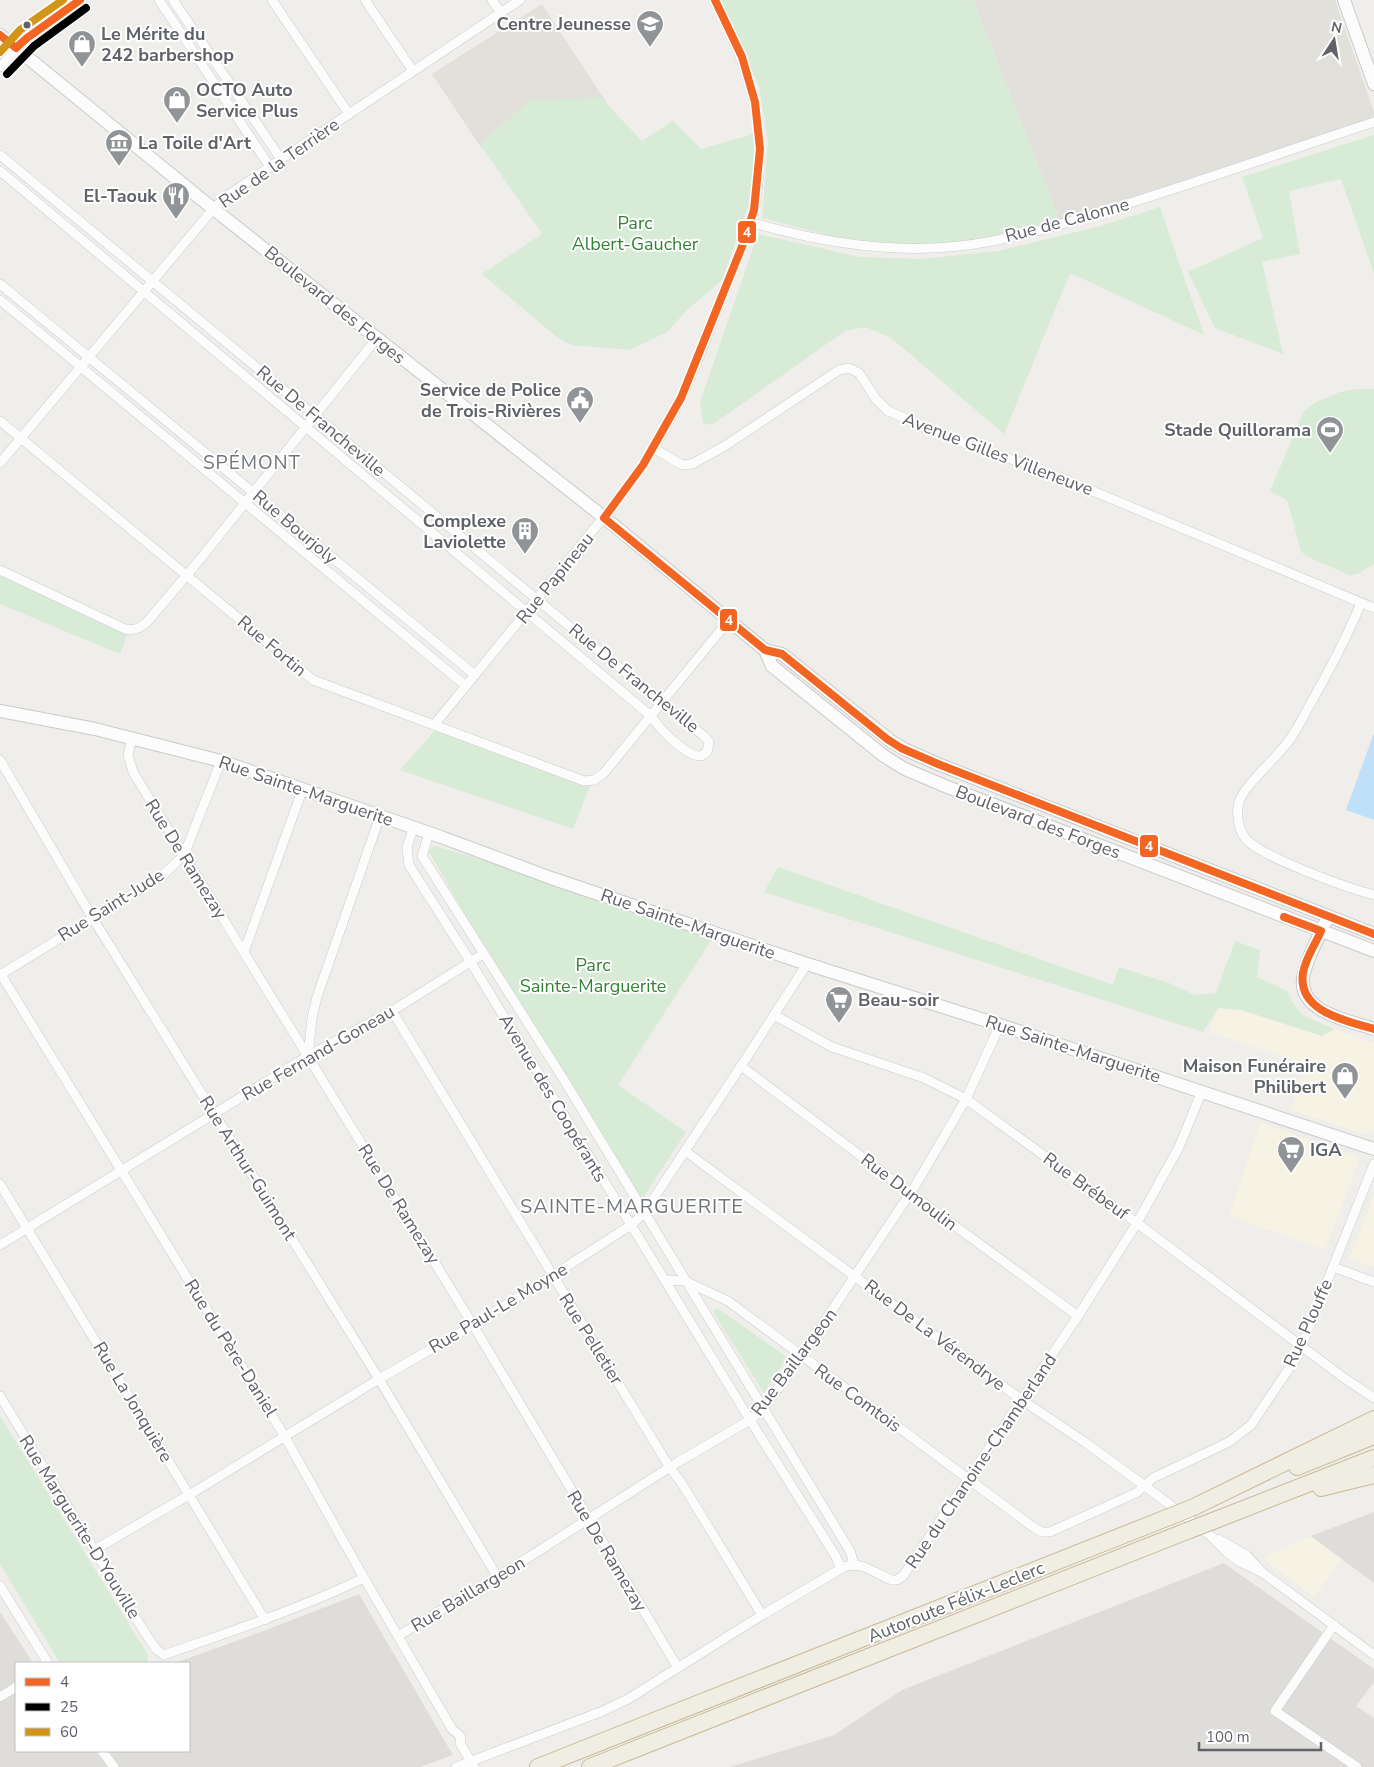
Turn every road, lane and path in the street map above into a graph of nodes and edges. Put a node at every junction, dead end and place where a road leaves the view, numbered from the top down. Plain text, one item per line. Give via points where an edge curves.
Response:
1 (80, 0) edge
2 (159, 0) edge
3 (173, 0) edge
4 (272, 0) edge
5 (366, 0) edge
6 (492, 0) edge
7 (520, 0) edge
8 (715, 0) edge
9 (1344, 0) edge
10 (501, 12) junction
11 (0, 34) edge
12 (16, 48) junction
13 (0, 68) edge
14 (413, 71) junction
15 (1374, 84) edge
16 (349, 114) junction
17 (1374, 122) edge
18 (0, 155) edge
19 (281, 159) junction
20 (270, 166) junction
21 (0, 171) edge
22 (213, 208) junction
23 (750, 222) junction
24 (152, 281) junction
25 (0, 284) edge
26 (144, 292) junction
27 (0, 300) edge
28 (377, 338) junction
29 (89, 357) junction
30 (80, 367) junction
31 (316, 416) junction
32 (0, 421) edge
33 (306, 428) junction
34 (21, 438) junction
35 (653, 448) junction
36 (0, 463) edge
37 (253, 493) junction
38 (245, 503) junction
39 (604, 518) junction
40 (0, 570) edge
41 (187, 576) junction
42 (537, 599) junction
43 (1361, 603) junction
44 (1374, 608) edge
45 (526, 612) junction
46 (730, 620) junction
47 (765, 650) junction
48 (475, 675) junction
49 (466, 686) junction
50 (662, 703) junction
51 (0, 711) edge
52 (651, 716) junction
53 (434, 725) junction
54 (132, 738) junction
55 (0, 760) edge
56 (928, 760) junction
57 (222, 761) junction
58 (921, 777) junction
59 (302, 788) junction
60 (380, 816) junction
61 (1075, 817) junction
62 (413, 828) junction
63 (428, 833) junction
64 (1069, 834) junction
65 (184, 855) junction
66 (1374, 895) edge
67 (1328, 916) junction
68 (92, 917) junction
69 (1322, 931) junction
70 (1374, 934) edge
71 (1374, 951) edge
72 (244, 952) junction
73 (483, 954) junction
74 (470, 961) junction
75 (807, 964) junction
76 (0, 974) edge
77 (392, 1011) junction
78 (774, 1015) junction
79 (1000, 1025) junction
80 (1374, 1029) edge
81 (308, 1056) junction
82 (741, 1066) junction
83 (564, 1080) junction
84 (548, 1090) junction
85 (1202, 1091) junction
86 (966, 1099) junction
87 (214, 1114) junction
88 (1374, 1148) edge
89 (685, 1151) junction
90 (1374, 1164) edge
91 (121, 1169) junction
92 (0, 1184) edge
93 (910, 1193) junction
94 (644, 1213) junction
95 (1137, 1223) junction
96 (630, 1225) junction
97 (28, 1229) junction
98 (0, 1245) edge
99 (1333, 1267) junction
100 (552, 1276) junction
101 (856, 1276) junction
102 (665, 1280) junction
103 (685, 1281) junction
104 (1374, 1282) edge
105 (1078, 1316) junction
106 (473, 1325) junction
107 (1302, 1346) junction
108 (802, 1356) junction
109 (379, 1379) junction
110 (0, 1396) edge
111 (1374, 1398) edge
112 (1022, 1400) junction
113 (762, 1410) junction
114 (1374, 1419) edge
115 (750, 1420) junction
116 (1374, 1436) edge
117 (285, 1437) junction
118 (1374, 1458) edge
119 (670, 1468) junction
120 (1374, 1475) edge
121 (968, 1479) junction
122 (1144, 1486) junction
123 (189, 1495) junction
124 (1261, 1502) junction
125 (1194, 1507) junction
126 (588, 1518) junction
127 (1212, 1528) junction
128 (1044, 1532) joint
129 (94, 1550) junction
130 (854, 1564) junction
131 (841, 1568) junction
132 (497, 1576) junction
133 (364, 1578) junction
134 (0, 1586) edge
135 (762, 1616) junction
136 (264, 1620) junction
137 (1334, 1626) junction
138 (398, 1636) junction
139 (1374, 1654) edge
140 (47, 1662) edge
141 (678, 1668) junction
142 (15, 1688) edge
143 (0, 1696) edge
144 (103, 1752) edge
145 (472, 1764) edge
146 (114, 1767) edge
147 (456, 1767) edge
148 (538, 1767) edge
149 (590, 1767) edge
150 (1357, 1767) edge

1 - 12 street
2 - 20 street
3 - 19 street
4 - 16 street
5 - 14 street
6 - 10 street
7 - 10 street, Rue de la Terrière
8 - 23 street, Rue Papineau via 742,57 756,108 759,169
9 - 15 main road
10 - 14 street, Rue de la Terrière
11 - 12 main road, Boulevard des Forges
12 - 13 street
12 - 22 main road, Boulevard des Forges
14 - 16 street, Rue de la Terrière
16 - 19 street, Rue de la Terrière
17 - 23 street, Rue de Calonne via 1084,218 960,246 917,248 851,244
18 - 24 street, Rue De Francheville
19 - 20 street, Rue de la Terrière
20 - 22 street, Rue de la Terrière
21 - 26 street, Rue De Francheville
22 - 24 street, Rue de la Terrière
22 - 28 main road, Boulevard des Forges
23 - 35 street, Rue Papineau via 688,384
24 - 26 street, Rue de la Terrière
24 - 31 street, Rue De Francheville
25 - 29 street, Rue Bourjoly
26 - 29 street, Rue de la Terrière
26 - 33 street, Rue De Francheville
27 - 30 street, Rue Bourjoly
28 - 31 street
28 - 39 main road, Boulevard des Forges
29 - 30 street, Rue de la Terrière
29 - 37 street, Rue Bourjoly
30 - 34 street, Rue de la Terrière
30 - 38 street, Rue Bourjoly
31 - 33 street
31 - 42 street, Rue De Francheville
32 - 34 street, Rue Fortin
33 - 37 street
33 - 45 street, Rue De Francheville
34 - 36 street, Rue de la Terrière
34 - 41 street, Rue Fortin
35 - 39 street, Rue Papineau
35 - 43 street, Avenue Gilles Villeneuve via 682,465 692,464 839,370 851,368 859,373 888,411 974,447 1042,469
37 - 38 street
37 - 48 street, Rue Bourjoly
38 - 41 street
38 - 49 street, Rue Bourjoly
39 - 42 street, Rue Papineau
39 - 46 main road, Boulevard des Forges
40 - 41 street via 128,630 147,622
41 - 53 street, Rue Fortin via 313,680
42 - 45 street, Rue Papineau
42 - 50 street, Rue De Francheville
43 - 44 street, Avenue Gilles Villeneuve
43 - 66 street via 1299,725 1245,791 1238,815 1245,838 1255,846 1284,861
45 - 48 street, Rue Papineau
45 - 52 street, Rue De Francheville
46 - 47 main road, Boulevard des Forges
46 - 50 street
47 - 56 main road, Boulevard des Forges via 782,654 892,742
47 - 58 main road, Boulevard des Forges via 772,666 812,699 879,753
48 - 49 street, Rue Papineau
49 - 53 street, Rue Papineau
50 - 52 street
50 - 52 street, Rue De Francheville via 707,738 707,752 701,756 691,754 659,728
51 - 54 main road, Rue Sainte-Marguerite
52 - 53 street, Rue Fortin via 604,773 594,780 582,780
54 - 57 main road, Rue Sainte-Marguerite
54 - 65 street, Rue De Ramezay via 128,755 133,772
55 - 68 street, Rue Arthur-Guimont
56 - 58 main road
56 - 61 main road, Boulevard des Forges
57 - 59 main road, Rue Sainte-Marguerite
57 - 65 street, Rue Saint-Jude
58 - 64 main road, Boulevard des Forges
59 - 60 main road, Rue Sainte-Marguerite
59 - 72 street
60 - 62 main road, Rue Sainte-Marguerite
60 - 81 street via 317,997
61 - 64 main road
61 - 67 main road, Boulevard des Forges
62 - 63 main road, Rue Sainte-Marguerite
62 - 74 street, Avenue des Coopérants via 407,848 408,865
63 - 73 street, Avenue des Coopérants via 422,856
63 - 75 main road, Rue Sainte-Marguerite
64 - 69 main road, Boulevard des Forges
65 - 68 street, Rue Saint-Jude via 163,875
65 - 72 street, Rue De Ramezay
67 - 69 main road
67 - 70 main road, Boulevard des Forges
68 - 76 street, Rue Saint-Jude
68 - 87 street, Rue Arthur-Guimont
69 - 71 main road, Boulevard des Forges
69 - 80 main road via 1304,973 1306,996 1325,1012
72 - 81 street, Rue De Ramezay
73 - 74 street, Rue Fernand-Goneau
73 - 83 street, Avenue des Coopérants
74 - 77 street, Rue Fernand-Goneau
74 - 84 street, Avenue des Coopérants
75 - 78 street, Rue Paul-Le Moyne
75 - 79 main road, Rue Sainte-Marguerite
76 - 91 street, Rue du Père-Daniel
77 - 81 street, Rue Fernand-Goneau
77 - 100 street, Rue Pelletier
78 - 82 street, Rue Paul-Le Moyne
78 - 86 street, Rue Brébeuf via 832,1046 924,1078
79 - 85 main road, Rue Sainte-Marguerite
79 - 86 street, Rue Baillargeon
81 - 87 street, Rue Fernand-Goneau
81 - 106 street, Rue De Ramezay
82 - 89 street, Rue Paul-Le Moyne
82 - 93 street, Rue Dumoulin
83 - 84 street
83 - 94 street, Avenue des Coopérants
84 - 96 street, Avenue des Coopérants
85 - 88 main road, Rue Sainte-Marguerite
85 - 95 street, Rue du Chanoine-Chamberland via 1179,1147
86 - 93 street, Rue Baillargeon
86 - 95 street, Rue Brébeuf
87 - 91 street, Rue Fernand-Goneau
87 - 109 street, Rue Arthur-Guimont
89 - 94 street, Rue Paul-Le Moyne
89 - 101 street, Rue De La Vérendrye
90 - 99 street, Rue Plouffe
91 - 97 street, Rue Fernand-Goneau
91 - 117 street, Rue du Père-Daniel
92 - 97 street, Rue La Jonquière
93 - 101 street, Rue Baillargeon
93 - 105 street, Rue Dumoulin
94 - 96 street, Rue Paul-Le Moyne
94 - 103 street, Avenue des Coopérants
95 - 105 street, Rue du Chanoine-Chamberland
95 - 107 street, Rue Brébeuf
96 - 100 street, Rue Paul-Le Moyne
96 - 102 street, Avenue des Coopérants
97 - 98 street, Rue Fernand-Goneau
97 - 123 street, Rue La Jonquière
99 - 104 street
99 - 107 street, Rue Plouffe
100 - 106 street, Rue Paul-Le Moyne
100 - 119 street, Rue Pelletier
101 - 108 street, Rue Baillargeon
101 - 112 street, Rue De La Vérendrye
102 - 103 street, Rue Comtois
102 - 115 street, Avenue des Coopérants
103 - 108 street, Rue Comtois via 728,1302
103 - 113 street, Avenue des Coopérants
105 - 112 street, Rue du Chanoine-Chamberland
106 - 109 street, Rue Paul-Le Moyne
106 - 126 street, Rue De Ramezay
107 - 111 street, Rue Brébeuf
107 - 122 street, Rue Plouffe via 1248,1429 1229,1442 1155,1477
108 - 113 street, Rue Baillargeon
108 - 121 street, Rue Comtois
109 - 117 street, Rue Paul-Le Moyne
109 - 132 street, Rue Arthur-Guimont
110 - 129 street, Rue Marguerite-D'Youville
112 - 121 street, Rue du Chanoine-Chamberland
112 - 122 street, Rue De La Vérendrye
113 - 115 street, Rue Baillargeon
113 - 130 street, Avenue des Coopérants via 850,1551
114 - 125 highway
115 - 119 street, Rue Baillargeon
115 - 131 street, Avenue des Coopérants
116 - 125 highway, Autoroute Félix-Leclerc
117 - 123 street, Rue Paul-Le Moyne
117 - 133 street, Rue du Père-Daniel
118 - 124 highway, Autoroute Félix-Leclerc
119 - 126 street, Rue Baillargeon
119 - 135 street, Rue Pelletier
120 - 124 highway
121 - 128 street, Rue Comtois
121 - 130 street, Rue du Chanoine-Chamberland via 901,1578 890,1580
122 - 127 street, Rue De La Vérendrye
122 - 128 street, Rue Plouffe via 1136,1493
123 - 129 street, Rue Paul-Le Moyne
123 - 136 street, Rue La Jonquière
124 - 127 highway, Autoroute Félix-Leclerc
125 - 148 highway, Autoroute Félix-Leclerc, bridge
126 - 132 street, Rue Baillargeon
126 - 141 street, Rue De Ramezay
127 - 137 street, Rue De La Vérendrye via 1263,1573
127 - 149 highway, Autoroute Félix-Leclerc, bridge via 1187,1531
129 - 136 street, Rue Marguerite-D'Youville via 156,1649 164,1655
130 - 131 street
131 - 135 street
132 - 138 street, Rue Baillargeon
133 - 136 street
133 - 138 street, Rue du Père-Daniel
134 - 140 street
135 - 141 street
137 - 139 street, Rue De La Vérendrye
137 - 150 street via 1275,1710
138 - 145 street, Rue du Père-Daniel via 452,1729 454,1739 460,1743
141 - 145 street via 621,1703
142 - 143 street
144 - 146 street
145 - 147 street

